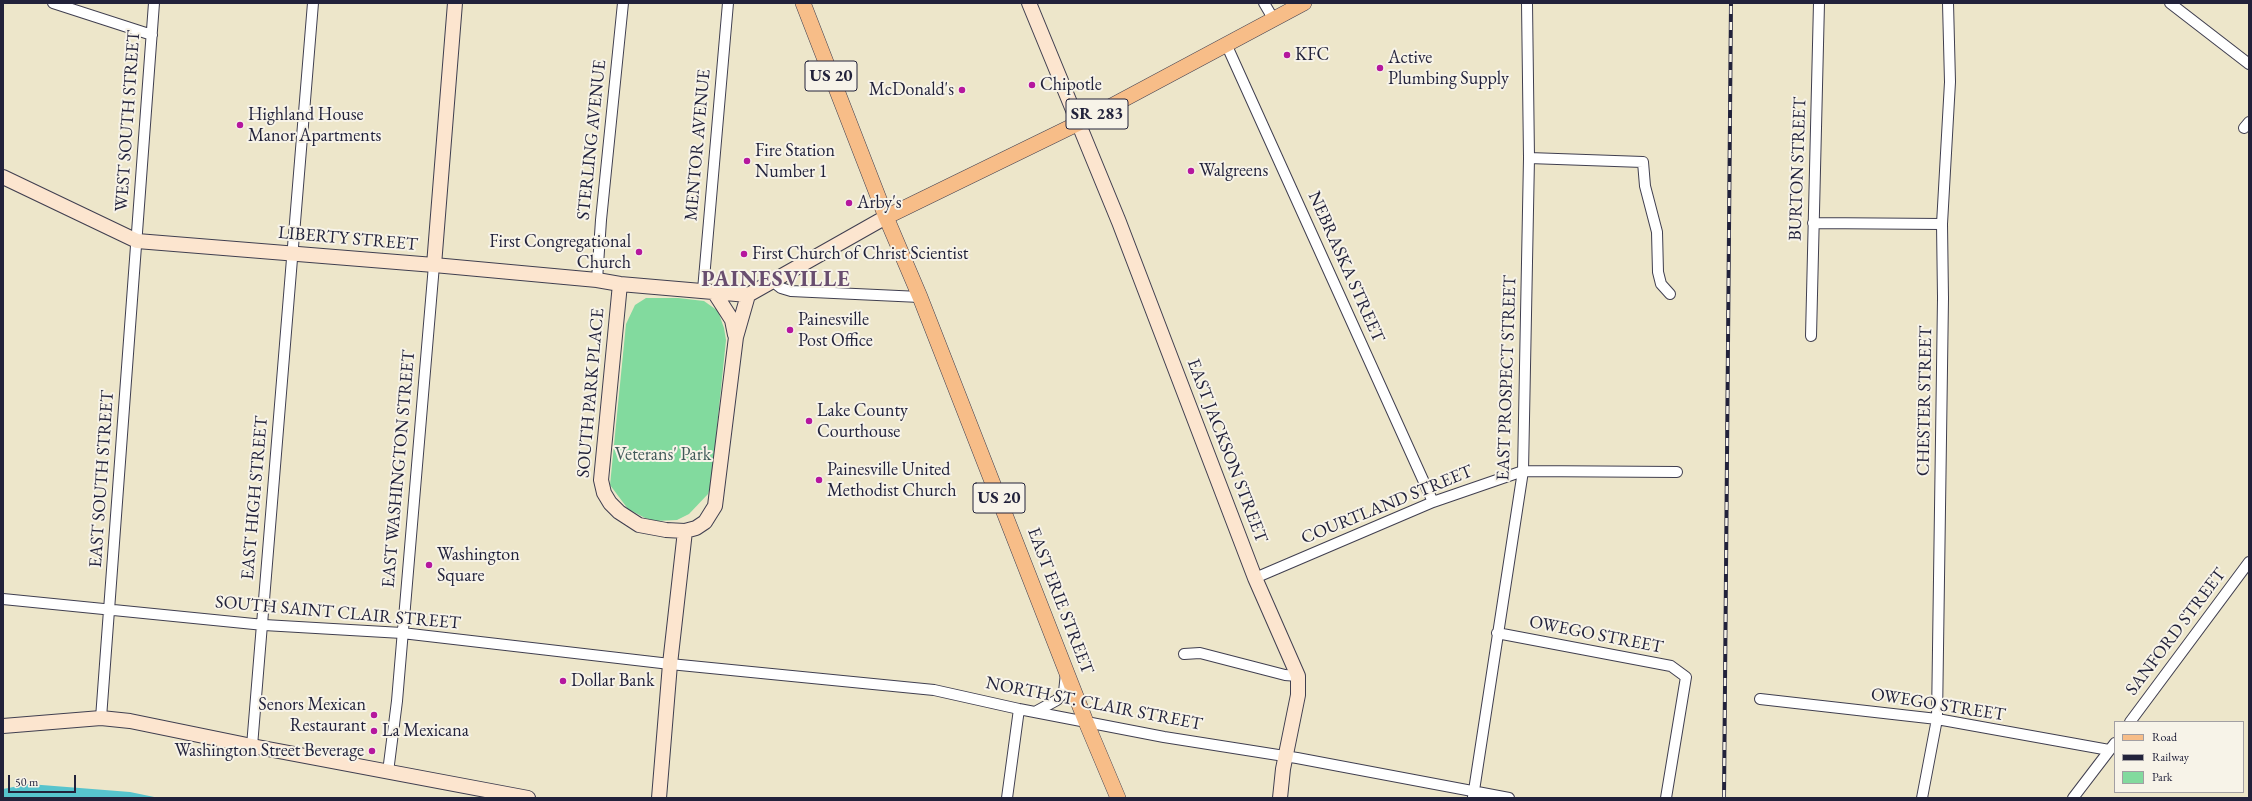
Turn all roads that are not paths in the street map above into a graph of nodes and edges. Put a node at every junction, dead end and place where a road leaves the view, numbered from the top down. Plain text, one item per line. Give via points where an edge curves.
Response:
1 (52, 3) edge
2 (154, 3) edge
3 (313, 3) edge
4 (455, 3) edge
5 (623, 3) edge
6 (728, 3) edge
7 (803, 3) edge
8 (1029, 3) edge
9 (1264, 3) edge
10 (1304, 3) edge
11 (1527, 3) edge
12 (1819, 3) edge
13 (1948, 3) edge
14 (2170, 3) edge
15 (1274, 20) junction
16 (152, 35) junction
17 (1227, 46) junction
18 (2249, 64) edge
19 (1078, 124) junction
20 (1529, 158) junction
21 (3, 177) edge
22 (886, 218) junction
23 (1813, 223) junction
24 (1942, 224) junction
25 (137, 241) junction
26 (292, 254) junction
27 (434, 265) junction
28 (597, 280) junction
29 (772, 281) junction
30 (620, 284) junction
31 (709, 291) junction
32 (1670, 294) dead end
33 (748, 295) junction
34 (920, 297) junction
35 (1811, 336) dead end
36 (736, 337) junction
37 (1523, 471) junction
38 (1677, 472) dead end
39 (1433, 502) junction
40 (685, 531) junction
41 (2249, 562) edge
42 (1255, 578) junction
43 (3, 599) edge
44 (110, 611) junction
45 (264, 625) junction
46 (402, 633) junction
47 (1496, 633) junction
48 (1184, 654) dead end
49 (670, 664) junction
50 (1066, 672) junction
51 (1298, 676) junction
52 (1760, 699) dead end
53 (1019, 709) junction
54 (1036, 712) junction
55 (101, 718) junction
56 (1937, 719) junction
57 (2131, 721) edge
58 (1086, 722) junction
59 (3, 726) edge
60 (252, 746) junction
61 (2112, 747) edge
62 (1286, 757) junction
63 (388, 772) junction
64 (1473, 795) edge
65 (500, 796) edge
66 (528, 798) edge
67 (659, 798) edge
68 (1007, 798) edge
69 (1118, 798) edge
70 (1280, 798) edge
71 (1510, 798) edge
72 (1666, 798) edge
73 (1922, 798) edge
74 (2073, 798) edge

1 - 16 street
2 - 16 street, WEST SOUTH STREET
3 - 26 street, EAST HIGH STREET
4 - 27 street
5 - 28 street, STERLING AVENUE
6 - 31 street, MENTOR AVENUE
7 - 22 main road, US 20
8 - 19 street, EAST JACKSON STREET
9 - 15 street
10 - 15 main road, SR 283
11 - 20 street, EAST PROSPECT STREET
12 - 23 street, BURTON STREET
13 - 24 street, CHESTER STREET via 1950,82
14 - 18 street
15 - 17 main road, SR 283
16 - 25 street, WEST SOUTH STREET
17 - 19 main road, SR 283
17 - 39 street, NEBRASKA STREET
19 - 22 main road, SR 283
19 - 42 street, EAST JACKSON STREET via 1122,230
20 - 32 street via 1643,162 1645,186 1657,232 1658,272 1661,284
20 - 37 street, EAST PROSPECT STREET
21 - 25 street, LIBERTY STREET
22 - 29 street
22 - 34 main road, EAST ERIE STREET / US 20
23 - 24 street
23 - 35 street, BURTON STREET
24 - 56 street, CHESTER STREET
25 - 26 street, LIBERTY STREET
25 - 44 street, EAST SOUTH STREET
26 - 27 street, LIBERTY STREET
26 - 45 street, EAST HIGH STREET via 265,570
27 - 28 street, LIBERTY STREET
27 - 46 street, EAST WASHINGTON STREET
28 - 30 street, LIBERTY STREET
29 - 33 street
29 - 34 street via 781,288 791,291
30 - 31 street, LIBERTY STREET
30 - 40 street, SOUTH PARK PLACE via 601,480 604,493 619,512 639,525
31 - 33 street, LIBERTY STREET
31 - 36 street via 732,320
33 - 36 street
34 - 50 main road, EAST ERIE STREET / US 20
36 - 40 street via 715,506 705,522
37 - 38 street, COURTLAND STREET
37 - 39 street, COURTLAND STREET
37 - 47 street, EAST PROSPECT STREET
39 - 42 street, COURTLAND STREET
40 - 49 street
41 - 57 street, SANFORD STREET
42 - 51 street, EAST JACKSON STREET
43 - 44 street, SOUTH SAINT CLAIR STREET
44 - 45 street, SOUTH SAINT CLAIR STREET
44 - 55 street, EAST SOUTH STREET
45 - 46 street, SOUTH SAINT CLAIR STREET
45 - 60 street, EAST HIGH STREET
46 - 49 street, SOUTH SAINT CLAIR STREET
46 - 63 street, EAST WASHINGTON STREET
47 - 64 street, EAST PROSPECT STREET
47 - 72 street, OWEGO STREET via 1671,666 1686,677
48 - 51 street via 1200,652 1285,675
49 - 53 street, NORTH ST. CLAIR STREET via 941,691
49 - 67 street
50 - 54 street via 1064,692 1057,700
50 - 58 main road, EAST ERIE STREET / US 20
51 - 62 street, EAST JACKSON STREET via 1298,695
52 - 56 street, OWEGO STREET
53 - 54 street, NORTH ST. CLAIR STREET
53 - 68 street
54 - 58 street, NORTH ST. CLAIR STREET
55 - 59 street
55 - 60 street via 130,720
56 - 61 street, OWEGO STREET
56 - 73 street, CHESTER STREET
58 - 62 street, NORTH ST. CLAIR STREET
58 - 69 main road, EAST ERIE STREET / US 20
60 - 63 street
61 - 74 street
62 - 64 street, NORTH ST. CLAIR STREET
62 - 70 street, EAST JACKSON STREET
63 - 65 street
64 - 71 street, NORTH ST. CLAIR STREET
65 - 66 street

